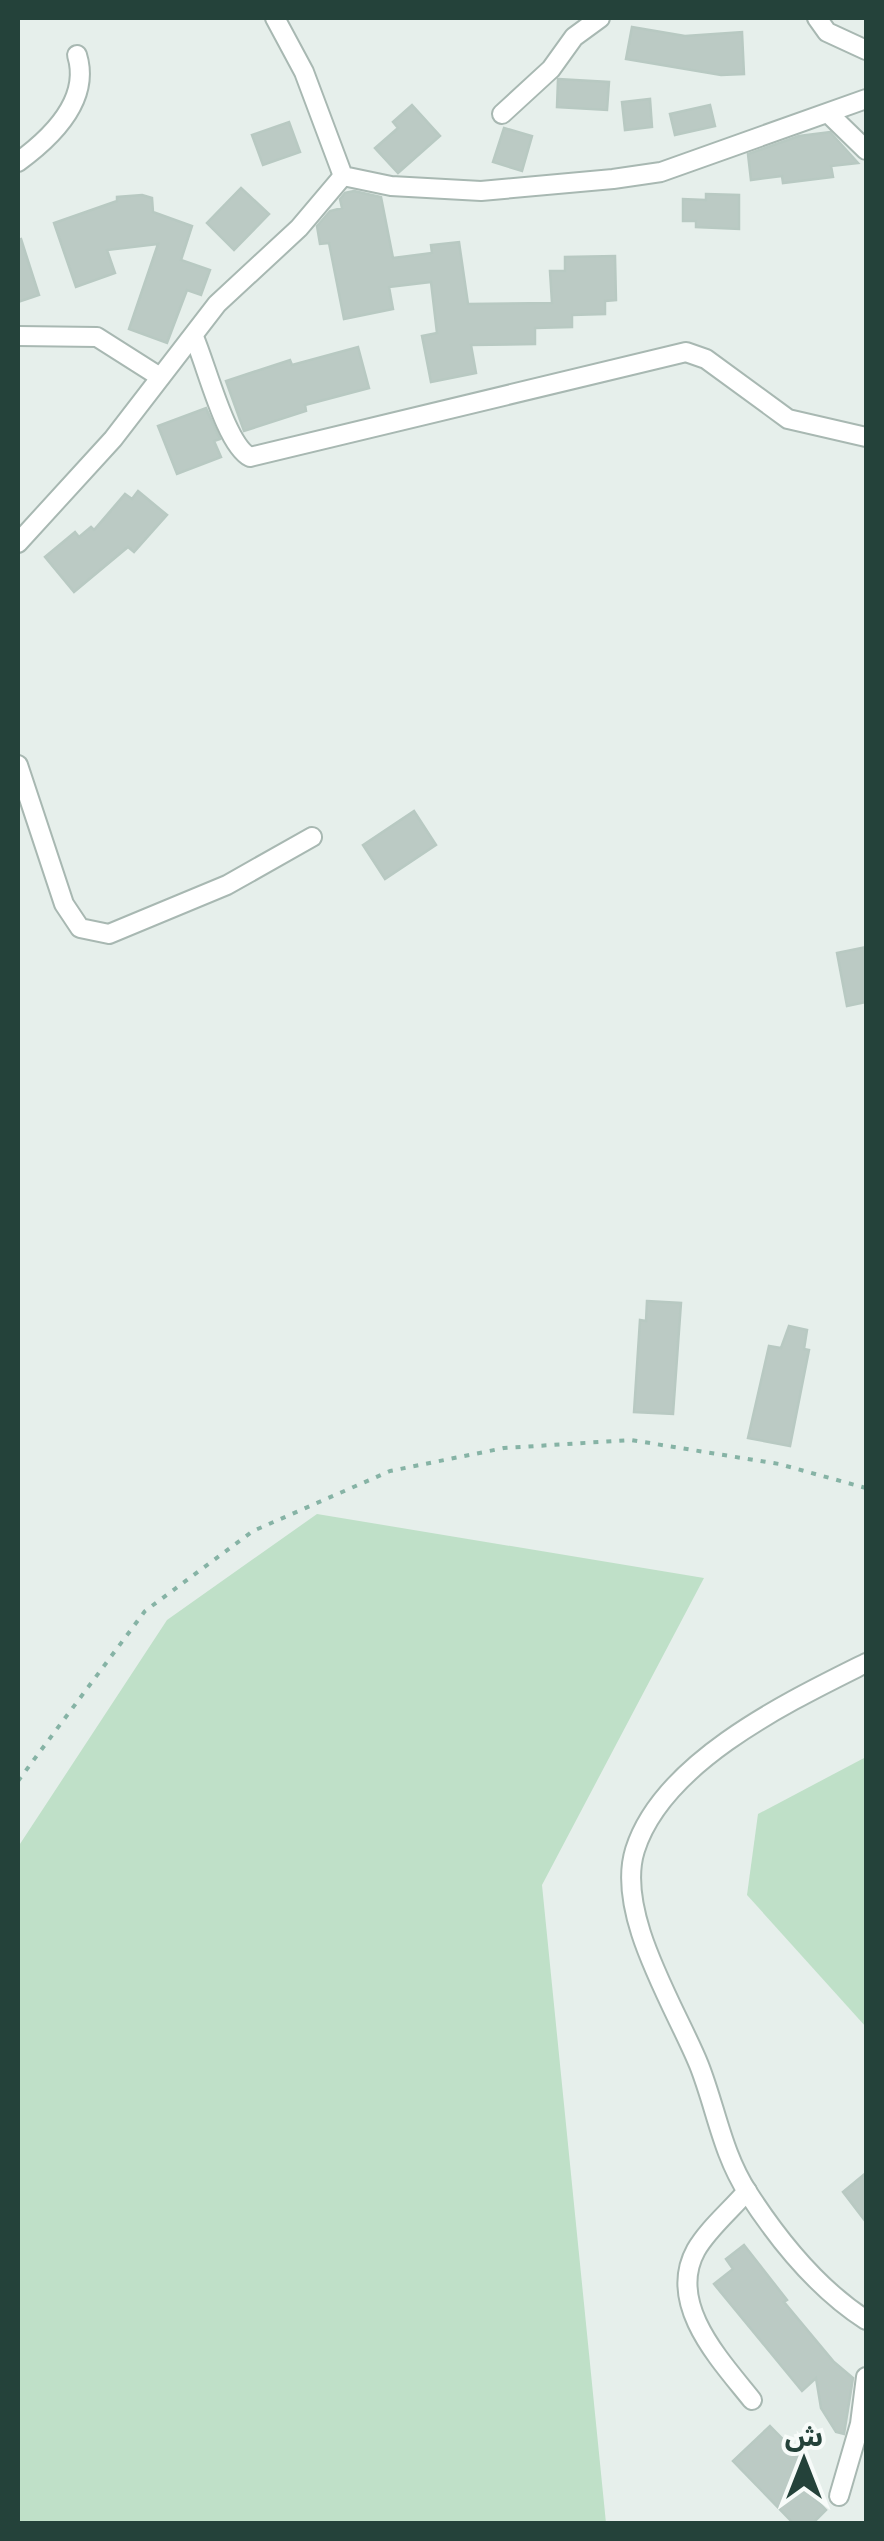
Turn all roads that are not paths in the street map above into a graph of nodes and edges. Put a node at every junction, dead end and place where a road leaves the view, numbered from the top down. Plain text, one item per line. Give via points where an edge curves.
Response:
1 (276, 18) edge
2 (600, 18) edge
3 (818, 18) edge
4 (866, 50) edge
5 (76, 55) dead end
6 (866, 99) edge
7 (502, 114) dead end
8 (830, 114) junction
9 (866, 150) edge
10 (18, 162) edge
11 (344, 176) junction
12 (18, 336) edge
13 (194, 337) junction
14 (160, 377) junction
15 (866, 437) edge
16 (18, 543) edge
17 (18, 764) edge
18 (312, 837) dead end
19 (866, 1663) edge
20 (747, 2192) junction
21 (866, 2320) edge
22 (866, 2377) edge
23 (752, 2400) dead end
24 (839, 2496) dead end

1 - 11 street
2 - 7 street
3 - 4 street via 827,32
5 - 10 street via 81,68 75,98 53,132
6 - 8 street
8 - 9 street
8 - 11 street via 661,172 612,180 481,191
11 - 13 street via 300,228 216,304
12 - 14 street via 97,337
13 - 14 street
13 - 15 street via 234,447 250,457 686,352 706,359 788,419
14 - 16 street
17 - 18 street via 64,904 80,928 109,934 227,885
19 - 20 street via 779,1706 698,1764 650,1820 635,1850 641,1929
20 - 21 street via 835,2299
20 - 23 street via 695,2252 686,2294 712,2349
22 - 24 street

